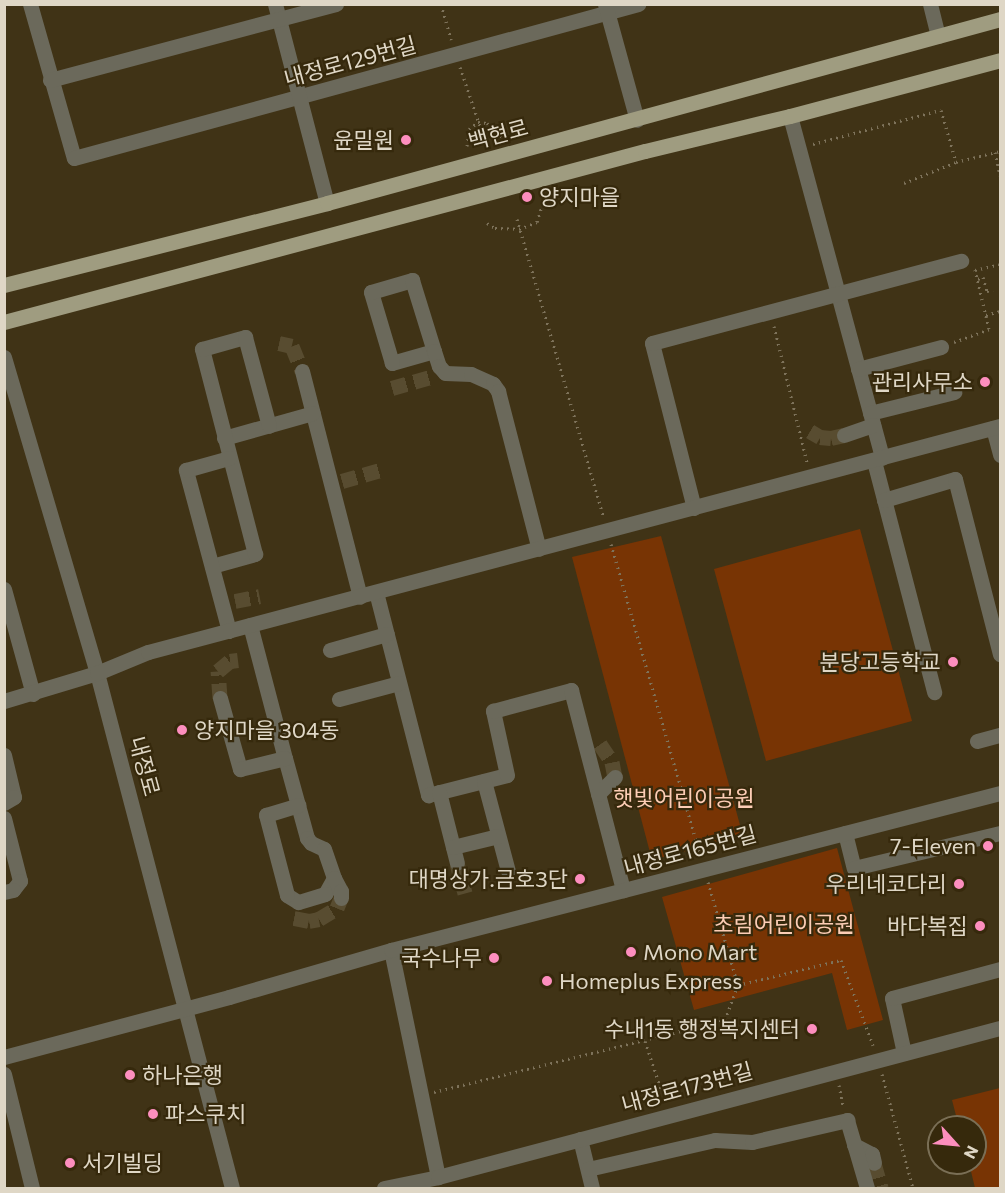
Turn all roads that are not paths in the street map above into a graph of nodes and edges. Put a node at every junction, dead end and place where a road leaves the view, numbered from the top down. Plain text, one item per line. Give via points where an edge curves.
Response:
1 (336, 4) edge
2 (638, 4) edge
3 (930, 4) edge
4 (35, 6) edge
5 (607, 8) edge
6 (277, 12) edge
7 (1000, 20) edge
8 (938, 36) junction
9 (1000, 60) edge
10 (50, 80) junction
11 (298, 99) junction
12 (790, 116) junction
13 (637, 120) junction
14 (327, 203) junction
15 (961, 261) dead end
16 (4, 285) edge
17 (838, 295) junction
18 (4, 322) edge
19 (940, 347) road end
20 (434, 351) junction
21 (4, 357) edge
22 (858, 369) junction
23 (302, 371) tunnel mouth
24 (954, 392) dead end
25 (313, 413) junction
26 (872, 419) junction
27 (269, 426) junction
28 (997, 427) edge
29 (844, 435) tunnel mouth
30 (224, 438) junction
31 (1000, 455) edge
32 (229, 458) junction
33 (878, 460) junction
34 (884, 500) junction
35 (694, 508) junction
36 (539, 549) junction
37 (212, 567) junction
38 (4, 589) edge
39 (376, 592) junction
40 (360, 597) junction
41 (250, 625) junction
42 (229, 631) junction
43 (387, 634) junction
44 (330, 650) dead end
45 (1000, 654) edge
46 (97, 673) junction
47 (399, 683) junction
48 (934, 692) dead end
49 (33, 694) junction
50 (220, 698) tunnel mouth
51 (339, 699) dead end
52 (4, 701) edge
53 (1000, 735) edge
54 (977, 741) dead end
55 (285, 758) junction
56 (6, 766) edge
57 (615, 777) dead end
58 (484, 781) junction
59 (439, 792) junction
60 (1000, 793) edge
61 (598, 794) junction
62 (4, 802) edge
63 (298, 805) junction
64 (4, 818) edge
65 (845, 833) junction
66 (1000, 833) edge
67 (498, 836) junction
68 (8, 846) edge
69 (453, 847) junction
70 (457, 863) tunnel mouth
71 (508, 871) dead end
72 (334, 878) junction
73 (623, 890) junction
74 (4, 892) edge
75 (341, 898) dead end
76 (391, 950) junction
77 (1000, 969) edge
78 (186, 1008) junction
79 (1000, 1028) edge
80 (904, 1053) junction
81 (4, 1057) edge
82 (4, 1074) edge
83 (580, 1139) junction
84 (854, 1145) junction
85 (874, 1164) tunnel mouth
86 (588, 1169) junction
87 (438, 1177) junction
88 (32, 1188) edge
89 (232, 1188) edge
90 (384, 1188) edge
91 (592, 1188) edge
92 (867, 1188) edge

1 - 6 street
2 - 5 street, 내정로129번길
3 - 8 street
4 - 10 street
5 - 11 street, 내정로129번길
5 - 13 street
6 - 10 street
6 - 11 street
7 - 8 main road, 백현로
8 - 13 main road, 백현로
9 - 12 main road
10 - 11 street, 내정로129번길 via 74,158
11 - 14 street
12 - 17 street
12 - 18 main road
13 - 14 main road, 백현로
14 - 16 main road, 백현로
15 - 17 street
17 - 22 street
17 - 35 street via 652,343
19 - 22 street
20 - 20 street via 412,280 371,292 392,363
20 - 36 street via 438,375 485,378 498,392
21 - 46 street, 내정로
22 - 26 street
23 - 25 street
24 - 26 street
25 - 27 street
25 - 40 street via 336,482
26 - 29 street
26 - 33 street
27 - 30 street
27 - 30 street via 245,337 202,350
28 - 31 street
28 - 33 street
30 - 32 street
32 - 37 street via 255,554
32 - 37 street via 186,470
33 - 34 street
33 - 35 street
34 - 45 street via 956,479
34 - 48 street
35 - 36 street
36 - 39 street
37 - 42 street via 228,601
38 - 49 street
39 - 40 street
39 - 43 street
40 - 41 street
41 - 42 street
41 - 55 street
42 - 46 street via 148,652
43 - 44 street
43 - 47 street
46 - 49 street
46 - 78 street, 내정로
47 - 51 street
47 - 59 street via 428,795
49 - 52 street
50 - 55 street via 240,769
53 - 54 street
55 - 63 street
56 - 62 street via 14,798
57 - 61 street
58 - 59 street
58 - 61 street via 507,775 493,711 571,690
58 - 67 street
59 - 69 street
60 - 65 street, 내정로165번길
61 - 73 street
63 - 72 street via 307,838 324,849
63 - 72 street via 266,815 287,895 298,902 325,894
64 - 68 street
65 - 66 street via 854,868
65 - 73 street, 내정로165번길
67 - 69 street
67 - 71 street
68 - 74 street via 20,882 13,890
69 - 70 street
72 - 75 street
73 - 76 street, 내정로165번길
76 - 78 street, 내정로165번길
76 - 87 street
77 - 80 street via 892,998
78 - 81 street, 내정로165번길
78 - 89 street, 내정로
79 - 80 street, 내정로173번길
80 - 83 street, 내정로173번길
82 - 88 street
83 - 86 street
83 - 87 street, 내정로173번길
84 - 85 street via 872,1154
84 - 86 street via 847,1120 752,1142 715,1140
84 - 92 street
86 - 91 street
87 - 90 street, 내정로173번길

